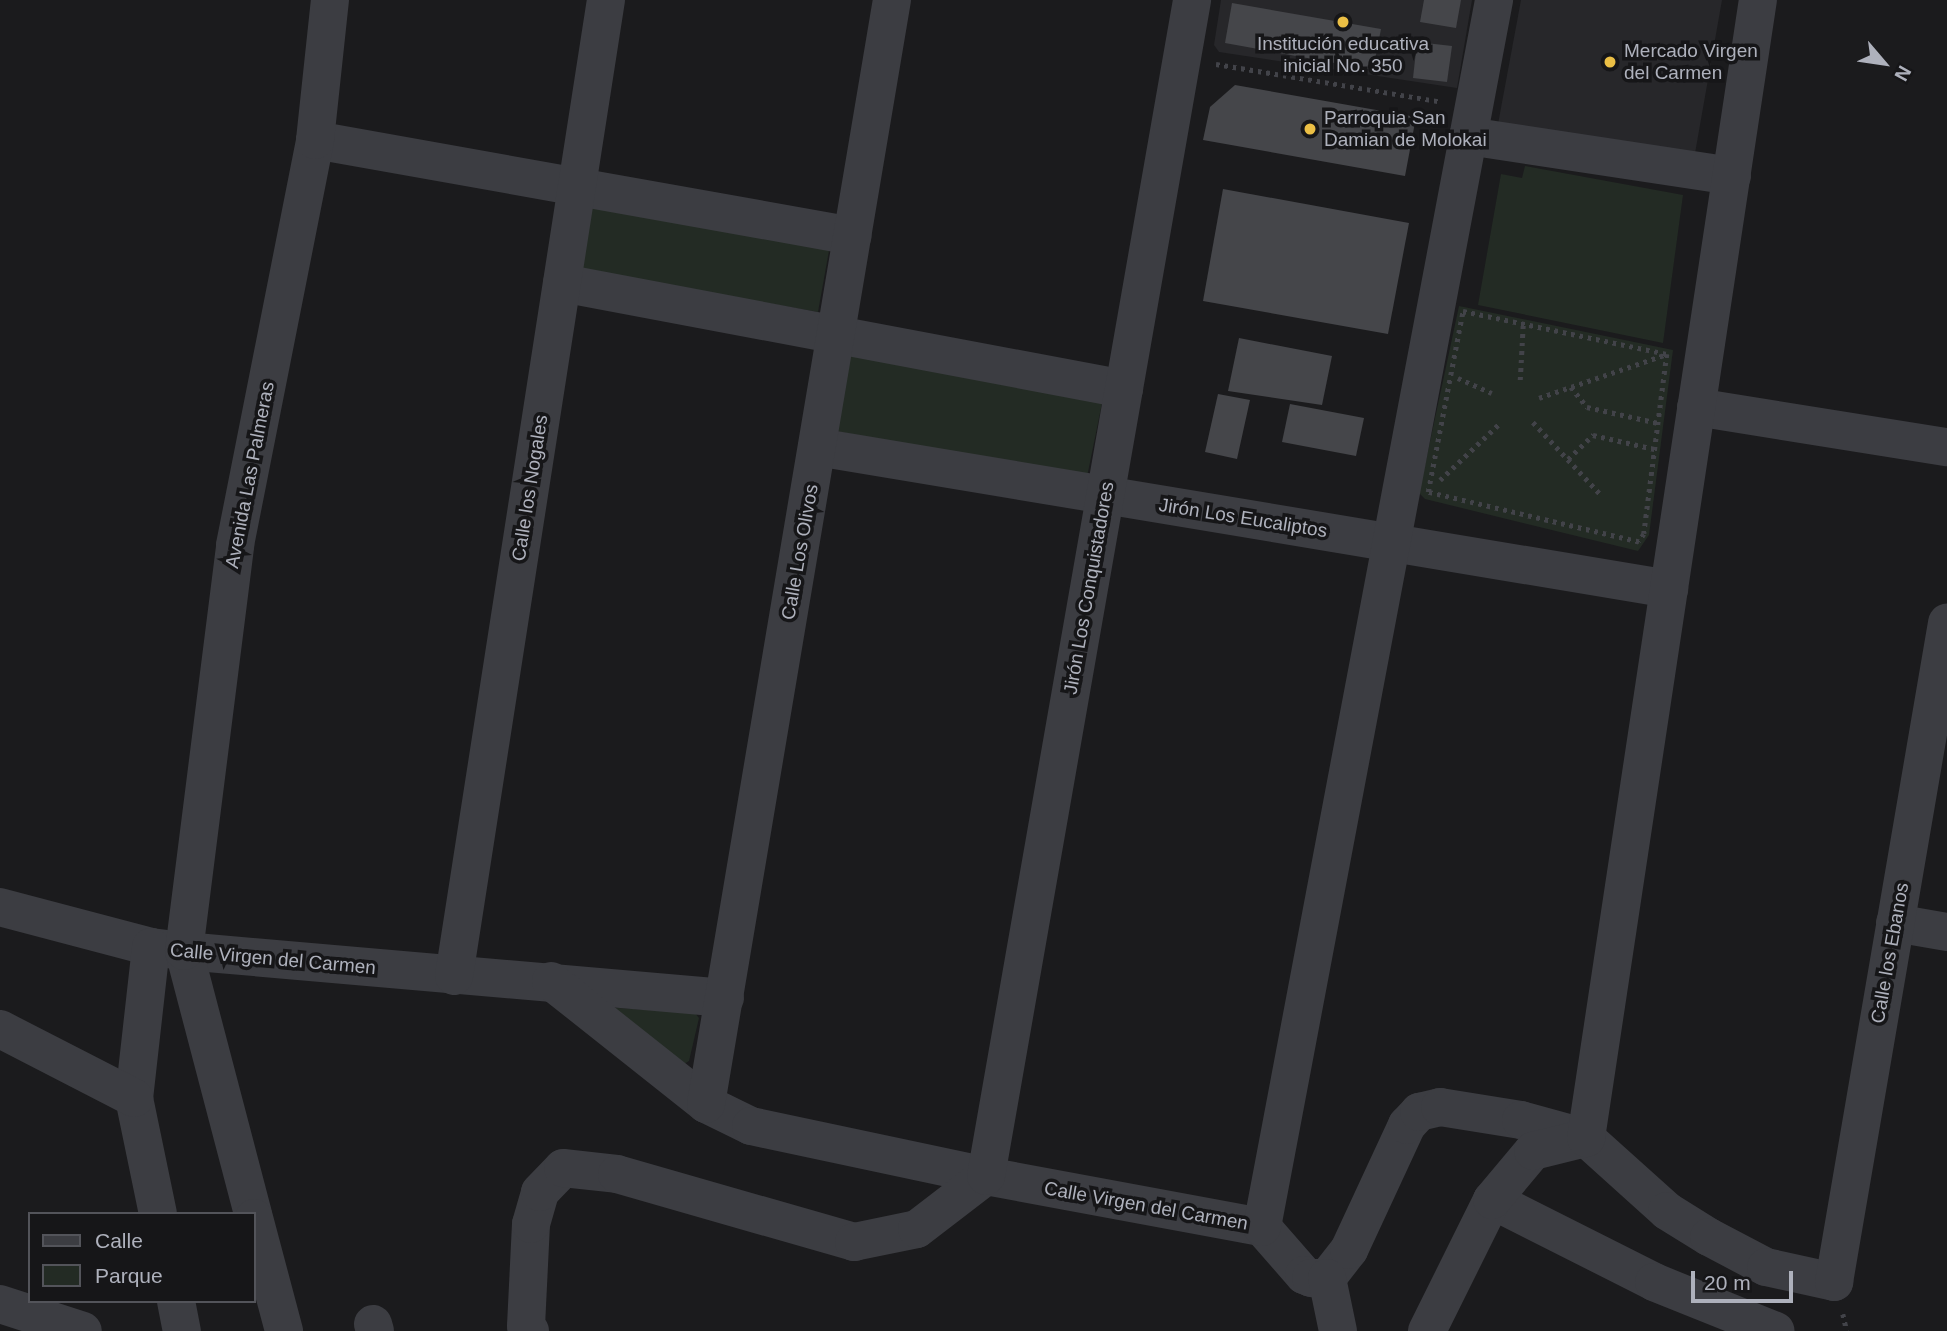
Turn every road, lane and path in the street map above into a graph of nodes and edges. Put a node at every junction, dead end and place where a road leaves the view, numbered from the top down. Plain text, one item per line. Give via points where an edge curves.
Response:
1 (330, 0) edge
2 (606, 0) edge
3 (892, 0) edge
4 (1192, 0) edge
5 (1494, 0) edge
6 (1758, 0) edge
7 (1182, 59) junction
8 (1471, 122) junction
9 (315, 140) junction
10 (1731, 176) junction
11 (576, 184) junction
12 (853, 236) junction
13 (562, 283) junction
14 (1522, 324) junction
15 (836, 335) junction
16 (1685, 358) junction
17 (1520, 380) dead end
18 (1571, 387) junction
19 (1124, 389) junction
20 (1539, 398) dead end
21 (1533, 422) dead end
22 (1498, 425) dead end
23 (1678, 433) junction
24 (1947, 446) edge
25 (817, 447) junction
26 (1568, 459) junction
27 (1428, 492) junction
28 (1105, 495) junction
29 (1601, 495) dead end
30 (1392, 537) junction
31 (1669, 589) junction
32 (1947, 624) edge
33 (0, 907) edge
34 (1895, 923) junction
35 (1947, 932) edge
36 (167, 949) junction
37 (454, 976) junction
38 (551, 981) junction
39 (725, 998) junction
40 (0, 1029) edge
41 (134, 1098) junction
42 (706, 1104) junction
43 (1586, 1138) junction
44 (986, 1177) junction
45 (1492, 1200) junction
46 (158, 1212) edge
47 (252, 1212) edge
48 (256, 1227) edge
49 (1262, 1227) junction
50 (1327, 1278) junction
51 (176, 1303) edge
52 (0, 1304) edge
53 (83, 1331) edge
54 (182, 1331) edge
55 (284, 1331) edge
56 (530, 1331) edge
57 (1338, 1331) edge
58 (1427, 1331) edge
59 (1776, 1331) edge

1 - 9 street, Avenida Las Palmeras
2 - 11 street, Calle los Nogales
3 - 12 street, Calle Los Olivos
4 - 7 street, Jirón Los Conquistadores
5 - 8 street
6 - 10 street
7 - 8 path
7 - 19 street, Jirón Los Conquistadores
8 - 10 street
8 - 30 street
9 - 11 street
9 - 36 street, Avenida Las Palmeras via 235,545
10 - 16 street
11 - 12 street
11 - 13 street, Calle los Nogales
12 - 15 street, Calle Los Olivos
13 - 15 street
13 - 37 street, Calle los Nogales
14 - 16 path
14 - 17 path
14 - 27 path via 1463,311
15 - 19 street
15 - 25 street, Calle Los Olivos
16 - 18 path
16 - 23 street
16 - 23 path
18 - 20 path
18 - 23 path via 1587,407
19 - 28 street, Jirón Los Conquistadores
21 - 26 path
22 - 27 path
23 - 24 street
23 - 26 path via 1593,435
23 - 27 path via 1644,534 1633,544
23 - 31 street
25 - 28 street, Jirón Los Eucaliptos
25 - 39 street, Calle Los Olivos
26 - 29 path
27 - 30 path
28 - 30 street, Jirón Los Eucaliptos
28 - 44 street, Jirón Los Conquistadores
30 - 31 street, Jirón Los Eucaliptos
30 - 49 street
31 - 43 street
32 - 34 street, Calle los Ebanos
33 - 36 street, Calle Virgen del Carmen
34 - 35 street
34 - 43 street, Calle los Ebanos via 1834,1282 1766,1267 1709,1237 1667,1211
36 - 37 street, Calle Virgen del Carmen
36 - 41 street, Avenida Las Palmeras
36 - 47 street
37 - 38 street, Calle Virgen del Carmen
38 - 39 street, Calle Virgen del Carmen
38 - 42 street, Calle Virgen del Carmen
39 - 42 street, Calle Los Olivos
40 - 41 street
41 - 46 street, Avenida Las Palmeras
42 - 44 street, Calle Virgen del Carmen via 762,1129
43 - 45 street via 1532,1151
43 - 50 street via 1521,1120 1453,1109 1419,1112 1395,1143 1349,1250
44 - 49 street, Calle Virgen del Carmen
44 - 56 street via 917,1229 854,1242 617,1174 563,1168 540,1192 531,1224 526,1326
45 - 58 street
45 - 59 street via 1654,1282
48 - 55 street
49 - 50 street, Calle Virgen del Carmen via 1304,1275
50 - 57 street
51 - 54 street
52 - 53 street

